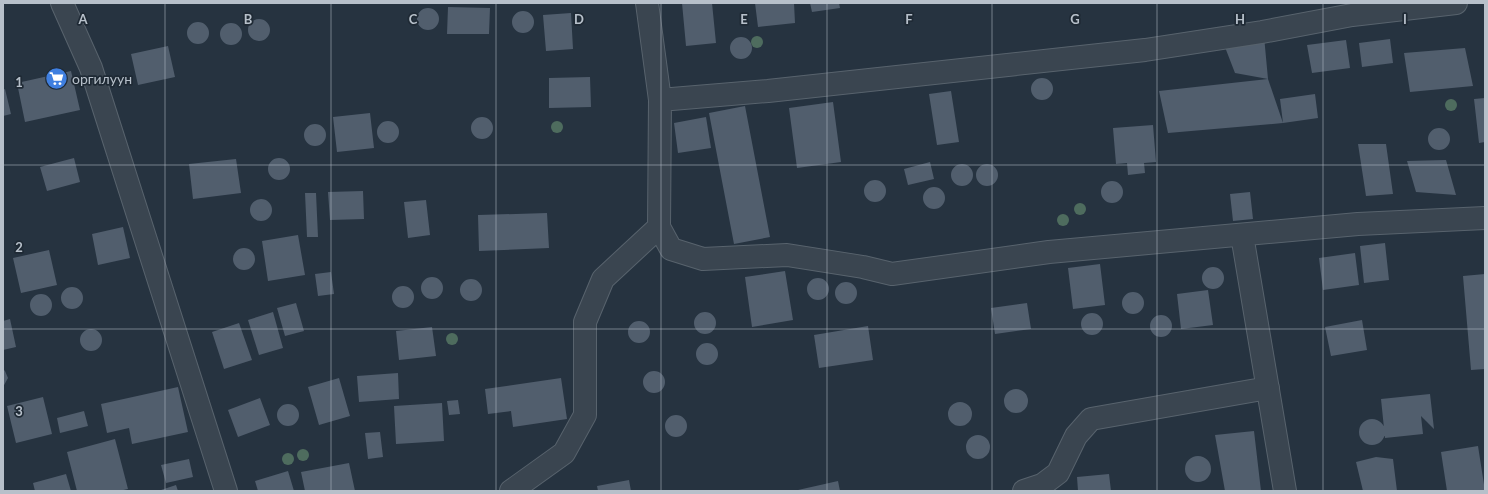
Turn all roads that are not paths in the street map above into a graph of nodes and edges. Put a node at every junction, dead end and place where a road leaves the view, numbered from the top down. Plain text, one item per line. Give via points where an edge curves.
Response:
1 (62, 3) edge
2 (647, 3) edge
3 (1456, 3) edge
4 (660, 100) junction
5 (1485, 218) edge
6 (659, 227) junction
7 (1242, 235) junction
8 (1268, 388) junction
9 (226, 491) edge
10 (511, 491) edge
11 (1024, 491) edge
12 (1285, 491) edge

1 - 9 street via 91,68
2 - 4 street
3 - 4 street via 1352,15 1145,50 768,91
4 - 6 street
5 - 7 street via 1358,224
6 - 7 street via 671,249 703,259 788,255 892,274 1049,252
6 - 10 street via 603,279 585,322 585,415 564,453
7 - 8 street
8 - 11 street via 1092,419 1076,436 1058,473 1042,485
8 - 12 street

